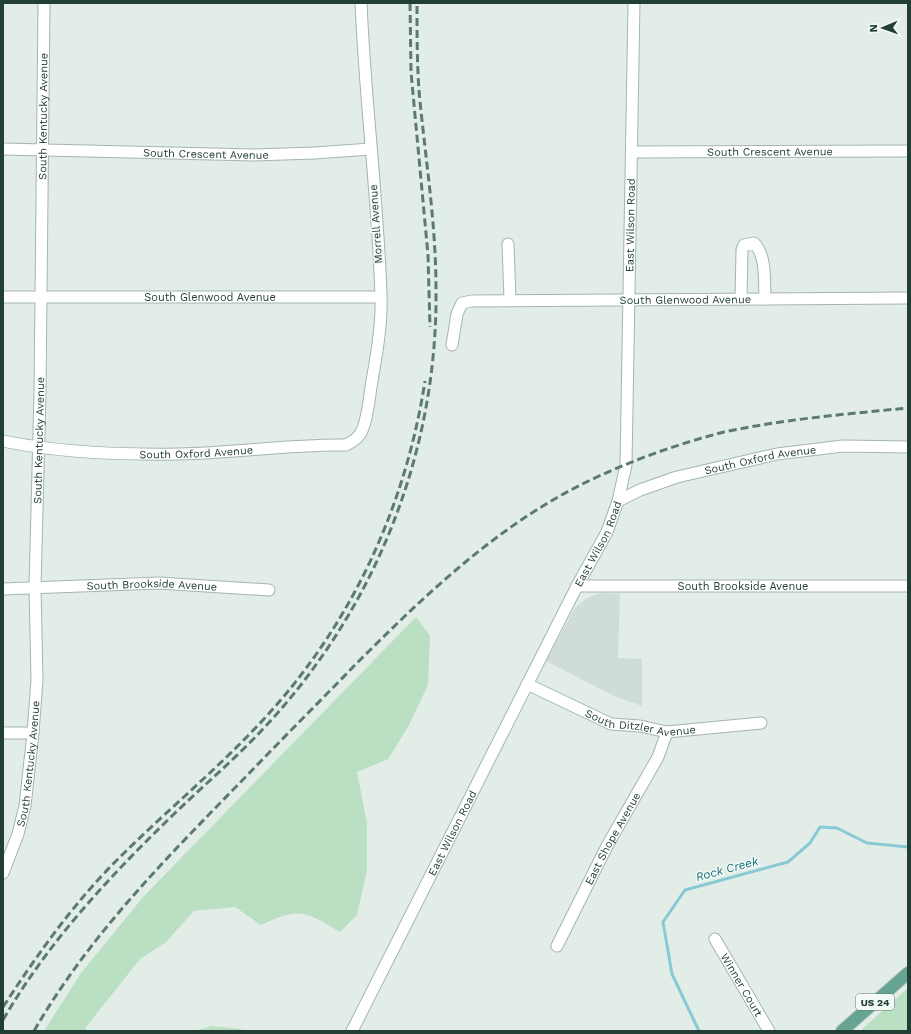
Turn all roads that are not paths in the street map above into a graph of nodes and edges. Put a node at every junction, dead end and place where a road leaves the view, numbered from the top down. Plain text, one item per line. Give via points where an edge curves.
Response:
1 (44, 3) edge
2 (361, 3) edge
3 (634, 3) edge
4 (371, 148) junction
5 (3, 149) edge
6 (41, 149) junction
7 (908, 151) edge
8 (632, 152) junction
9 (508, 244) dead end
10 (3, 297) edge
11 (40, 297) junction
12 (381, 298) junction
13 (908, 298) edge
14 (630, 299) junction
15 (741, 299) junction
16 (765, 299) junction
17 (510, 300) junction
18 (452, 345) dead end
19 (3, 441) edge
20 (354, 442) joint
21 (908, 447) edge
22 (38, 448) junction
23 (618, 501) junction
24 (577, 586) junction
25 (908, 586) edge
26 (35, 587) junction
27 (3, 589) edge
28 (269, 590) dead end
29 (527, 684) junction
30 (761, 723) dead end
31 (667, 732) junction
32 (3, 733) edge
33 (33, 733) junction
34 (3, 873) edge
35 (715, 939) dead end
36 (557, 946) dead end
37 (908, 973) edge
38 (352, 1031) edge
39 (769, 1031) edge
40 (842, 1031) edge

1 - 6 street, South Kentucky Avenue
2 - 4 street, Morrell Avenue
3 - 8 street, East Wilson Road
4 - 6 street, South Crescent Avenue via 254,155
4 - 12 street, Morrell Avenue
5 - 6 street, South Crescent Avenue
6 - 11 street, South Kentucky Avenue
7 - 8 street, South Crescent Avenue
8 - 14 street, East Wilson Road
9 - 17 street
10 - 11 street, South Glenwood Avenue
11 - 12 street, South Glenwood Avenue
11 - 22 street, South Kentucky Avenue
12 - 20 street, Morrell Avenue via 378,345 369,403 363,428
13 - 16 street, South Glenwood Avenue
14 - 15 street, South Glenwood Avenue
14 - 17 street, South Glenwood Avenue
14 - 23 street, East Wilson Road via 627,449 624,479
15 - 16 street, South Glenwood Avenue
15 - 16 street via 742,250 744,245 754,243 762,260
17 - 18 street, South Glenwood Avenue via 462,303 457,314
19 - 22 street, South Oxford Avenue
20 - 22 street, South Oxford Avenue via 346,445 179,454
21 - 23 street, South Oxford Avenue via 844,446 777,454 677,477
22 - 26 street, South Kentucky Avenue
23 - 24 street, East Wilson Road via 607,532
24 - 25 street, South Brookside Avenue
24 - 29 street, East Wilson Road
26 - 27 street, South Brookside Avenue
26 - 28 street, South Brookside Avenue via 159,583
26 - 33 street, South Kentucky Avenue via 37,680
29 - 31 street, South Ditzler Avenue via 611,724 640,726
29 - 38 street, East Wilson Road
30 - 31 street, South Ditzler Avenue
31 - 36 street, East Shope Avenue via 658,757 607,846
32 - 33 street
33 - 34 street, South Kentucky Avenue via 25,806 18,834
35 - 39 street, Winner Court
37 - 40 main road, US 24

